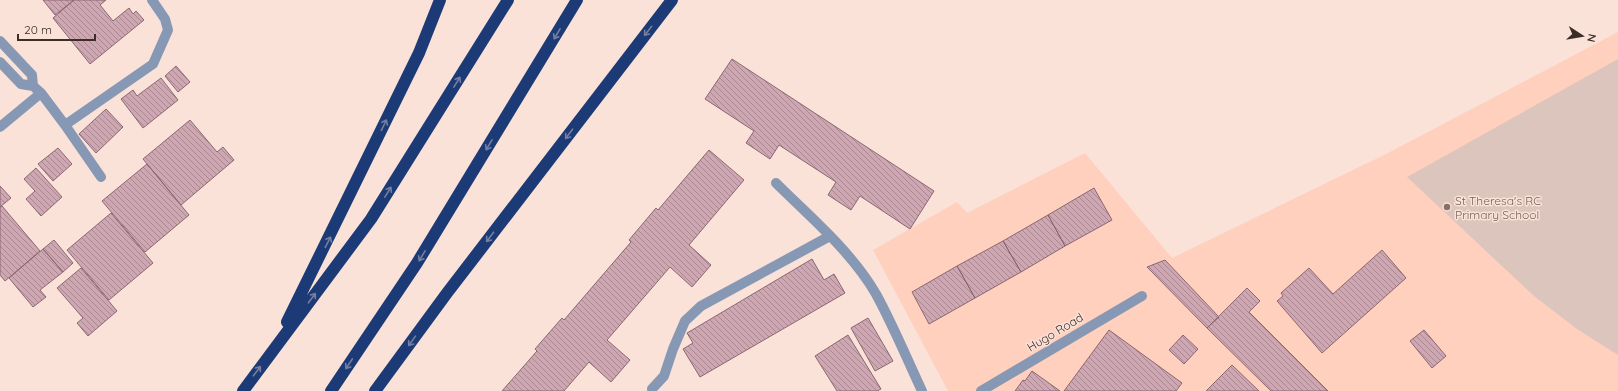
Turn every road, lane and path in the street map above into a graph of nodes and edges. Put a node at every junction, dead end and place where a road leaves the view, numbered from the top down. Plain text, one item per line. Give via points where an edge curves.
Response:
1 (152, 0) edge
2 (440, 0) edge
3 (508, 0) edge
4 (577, 0) edge
5 (672, 0) edge
6 (0, 41) edge
7 (0, 62) edge
8 (33, 86) junction
9 (41, 93) junction
10 (65, 125) junction
11 (0, 127) edge
12 (101, 177) dead end
13 (776, 183) dead end
14 (830, 236) junction
15 (1142, 296) dead end
16 (272, 352) junction
17 (652, 389) dead end
18 (243, 391) edge
19 (331, 391) edge
20 (375, 391) edge
21 (922, 391) edge
22 (981, 391) edge

1 - 10 street via 165,19 168,30 153,64
16 -> 2 highway via 419,53
16 -> 3 highway via 371,219
4 -> 19 highway via 417,263
5 -> 20 highway
6 - 8 street via 32,75
7 - 8 street via 21,84
8 - 9 street
9 - 10 street
9 - 11 street
10 - 12 street
13 - 14 street
14 - 17 street via 701,306 685,321 664,376
14 - 21 street via 876,294
15 - 22 street, Hugo Road
18 -> 16 highway

